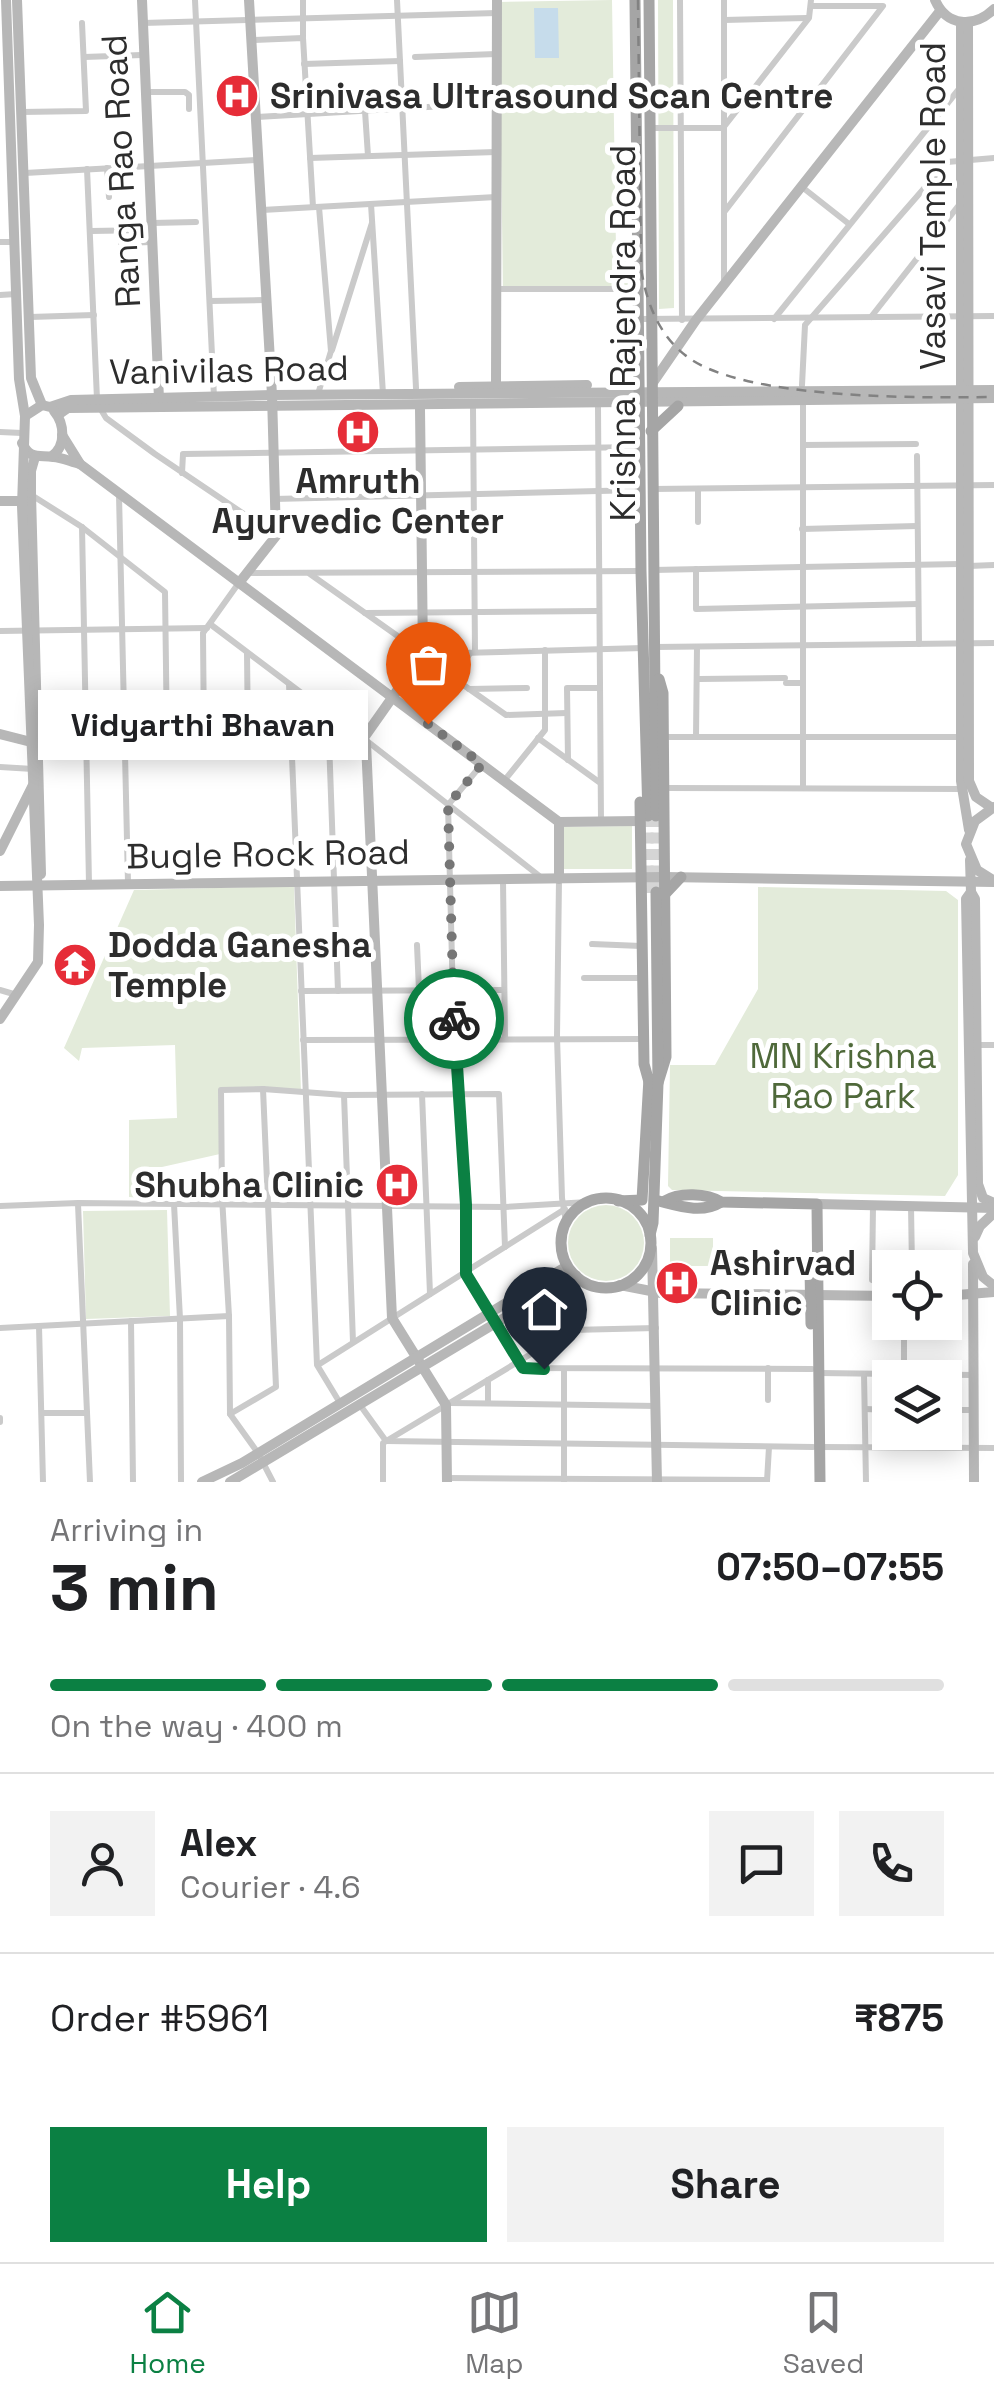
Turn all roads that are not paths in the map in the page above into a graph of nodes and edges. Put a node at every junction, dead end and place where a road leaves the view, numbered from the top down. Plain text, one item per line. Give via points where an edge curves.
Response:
1 (6, 0) edge
2 (17, 0) edge
3 (142, 0) edge
4 (195, 0) edge
5 (249, 0) edge
6 (303, 0) edge
7 (397, 0) edge
8 (497, 0) edge
9 (635, 0) edge
10 (649, 0) edge
11 (680, 0) edge
12 (724, 0) edge
13 (811, 3) edge
14 (937, 6) edge
15 (993, 12) edge
16 (497, 13) junction
17 (398, 16) junction
18 (809, 18) junction
19 (303, 20) junction
20 (724, 20) junction
21 (250, 21) junction
22 (196, 22) junction
23 (965, 22) junction
24 (82, 23) dead end
25 (142, 23) junction
26 (303, 37) junction
27 (251, 40) junction
28 (9, 47) edge
29 (496, 54) junction
30 (142, 55) junction
31 (84, 57) junction
32 (415, 57) dead end
33 (400, 61) junction
34 (304, 64) junction
35 (965, 86) junction
36 (144, 92) junction
37 (496, 104) junction
38 (402, 109) junction
39 (189, 110) dead end
40 (365, 111) junction
41 (21, 112) junction
42 (308, 114) junction
43 (256, 117) junction
44 (650, 128) junction
45 (682, 128) junction
46 (722, 128) junction
47 (6, 144) edge
48 (496, 152) junction
49 (405, 155) junction
50 (368, 156) junction
51 (310, 158) junction
52 (994, 158) edge
53 (965, 159) junction
54 (258, 160) junction
55 (201, 163) junction
56 (148, 166) junction
57 (108, 168) junction
58 (87, 169) junction
59 (23, 173) junction
60 (802, 188) junction
61 (496, 196) junction
62 (109, 197) dead end
63 (407, 202) junction
64 (961, 202) junction
65 (371, 204) junction
66 (316, 207) junction
67 (0, 208) edge
68 (13, 208) junction
69 (261, 210) junction
70 (725, 210) junction
71 (196, 222) dead end
72 (372, 222) junction
73 (849, 224) junction
74 (91, 231) junction
75 (151, 232) junction
76 (0, 242) edge
77 (14, 242) junction
78 (121, 243) dead end
79 (965, 247) junction
80 (496, 288) junction
81 (640, 288) junction
82 (724, 288) junction
83 (16, 294) junction
84 (0, 295) edge
85 (266, 300) junction
86 (210, 301) junction
87 (94, 315) junction
88 (965, 316) junction
89 (994, 316) edge
90 (28, 317) junction
91 (814, 317) junction
92 (870, 318) junction
93 (774, 319) junction
94 (646, 320) junction
95 (682, 320) junction
96 (696, 320) junction
97 (331, 351) junction
98 (646, 385) junction
99 (802, 385) junction
100 (994, 390) edge
101 (383, 394) junction
102 (499, 394) junction
103 (839, 394) junction
104 (965, 394) junction
105 (318, 395) junction
106 (214, 397) junction
107 (994, 398) edge
108 (159, 399) junction
109 (415, 399) junction
110 (272, 400) junction
111 (98, 404) junction
112 (803, 404) junction
113 (646, 406) junction
114 (678, 406) junction
115 (598, 407) junction
116 (473, 408) junction
117 (50, 409) junction
118 (25, 416) junction
119 (651, 431) junction
120 (0, 432) edge
121 (62, 434) junction
122 (22, 438) junction
123 (916, 444) dead end
124 (803, 445) junction
125 (598, 446) junction
126 (640, 446) junction
127 (420, 450) junction
128 (472, 451) junction
129 (274, 453) junction
130 (52, 456) junction
131 (917, 456) dead end
132 (35, 457) junction
133 (80, 464) junction
134 (182, 473) junction
135 (994, 485) edge
136 (917, 486) junction
137 (965, 486) junction
138 (803, 488) junction
139 (597, 490) junction
140 (646, 490) junction
141 (698, 490) junction
142 (119, 493) junction
143 (421, 493) junction
144 (474, 493) junction
145 (0, 498) edge
146 (26, 498) junction
147 (274, 498) junction
148 (698, 522) dead end
149 (917, 526) junction
150 (82, 527) junction
151 (802, 529) junction
152 (276, 536) junction
153 (120, 558) junction
154 (918, 564) junction
155 (965, 565) junction
156 (994, 565) edge
157 (802, 567) junction
158 (696, 569) junction
159 (646, 571) junction
160 (422, 572) junction
161 (474, 572) junction
162 (598, 572) junction
163 (309, 573) junction
164 (243, 578) junction
165 (918, 604) junction
166 (802, 608) junction
167 (474, 612) junction
168 (599, 612) junction
169 (364, 613) junction
170 (422, 613) junction
171 (208, 626) junction
172 (165, 628) junction
173 (82, 630) junction
174 (123, 630) junction
175 (31, 631) junction
176 (0, 632) edge
177 (920, 644) junction
178 (965, 644) junction
179 (994, 644) edge
180 (697, 646) junction
181 (803, 646) junction
182 (649, 647) junction
183 (598, 648) junction
184 (545, 650) junction
185 (247, 652) junction
186 (472, 652) junction
187 (423, 654) junction
188 (649, 669) junction
189 (699, 679) junction
190 (804, 683) junction
191 (289, 684) junction
192 (527, 688) dead end
193 (600, 688) junction
194 (469, 689) junction
195 (392, 698) junction
196 (328, 712) junction
197 (545, 714) junction
198 (568, 714) junction
199 (348, 728) dead end
200 (0, 734) edge
201 (664, 737) junction
202 (696, 737) junction
203 (961, 737) junction
204 (538, 738) junction
205 (803, 738) junction
206 (291, 740) junction
207 (328, 740) junction
208 (365, 740) junction
209 (204, 741) junction
210 (248, 741) junction
211 (124, 742) junction
212 (166, 742) junction
213 (35, 743) junction
214 (85, 743) junction
215 (568, 760) junction
216 (482, 764) junction
217 (0, 767) edge
218 (32, 769) junction
219 (504, 782) junction
220 (600, 782) junction
221 (33, 785) junction
222 (664, 788) junction
223 (803, 788) junction
224 (966, 789) junction
225 (448, 805) junction
226 (993, 808) edge
227 (648, 818) junction
228 (558, 822) junction
229 (601, 822) junction
230 (969, 830) junction
231 (3, 836) edge
232 (0, 852) edge
233 (970, 860) junction
234 (641, 877) junction
235 (664, 877) junction
236 (682, 877) junction
237 (503, 879) junction
238 (542, 879) junction
239 (559, 879) junction
240 (373, 880) junction
241 (450, 880) junction
242 (296, 881) junction
243 (335, 881) junction
244 (994, 881) edge
245 (128, 883) junction
246 (38, 884) junction
247 (89, 884) junction
248 (0, 886) edge
249 (971, 888) junction
250 (656, 893) junction
251 (416, 944) dead end
252 (592, 944) dead end
253 (641, 946) junction
254 (584, 978) dead end
255 (642, 978) junction
256 (0, 990) edge
257 (378, 990) junction
258 (419, 990) junction
259 (453, 990) junction
260 (504, 990) junction
261 (301, 991) junction
262 (338, 991) junction
263 (18, 995) junction
264 (0, 1019) edge
265 (556, 1037) junction
266 (454, 1038) junction
267 (505, 1038) junction
268 (381, 1039) junction
269 (643, 1039) junction
270 (303, 1040) junction
271 (976, 1045) junction
272 (994, 1045) edge
273 (653, 1082) junction
274 (263, 1089) junction
275 (305, 1093) junction
276 (384, 1094) junction
277 (422, 1094) junction
278 (460, 1094) junction
279 (344, 1095) junction
280 (618, 1201) junction
281 (654, 1201) junction
282 (78, 1203) junction
283 (174, 1204) junction
284 (223, 1204) junction
285 (266, 1204) junction
286 (310, 1204) junction
287 (348, 1204) junction
288 (389, 1204) junction
289 (427, 1204) junction
290 (814, 1204) junction
291 (873, 1204) junction
292 (466, 1205) junction
293 (911, 1205) junction
294 (0, 1206) edge
295 (505, 1206) junction
296 (971, 1206) junction
297 (994, 1208) edge
298 (565, 1212) junction
299 (651, 1241) junction
300 (505, 1246) junction
301 (973, 1248) junction
302 (872, 1250) edge
303 (912, 1250) edge
304 (571, 1270) junction
305 (466, 1274) junction
306 (620, 1286) junction
307 (994, 1289) edge
308 (655, 1291) junction
309 (430, 1294) junction
310 (814, 1295) junction
311 (872, 1296) edge
312 (962, 1296) edge
313 (974, 1296) junction
314 (230, 1316) junction
315 (494, 1317) junction
316 (392, 1318) junction
317 (180, 1319) junction
318 (131, 1322) junction
319 (82, 1324) junction
320 (39, 1326) junction
321 (0, 1328) edge
322 (656, 1328) junction
323 (354, 1342) junction
324 (519, 1360) junction
325 (419, 1362) junction
326 (316, 1366) junction
327 (657, 1368) junction
328 (768, 1368) junction
329 (564, 1369) junction
330 (816, 1371) junction
331 (864, 1374) junction
332 (872, 1374) edge
333 (962, 1374) edge
334 (974, 1374) junction
335 (488, 1379) junction
336 (768, 1400) dead end
337 (340, 1403) junction
338 (488, 1403) junction
339 (448, 1404) junction
340 (564, 1404) junction
341 (360, 1405) junction
342 (658, 1406) junction
343 (864, 1409) junction
344 (872, 1409) edge
345 (962, 1410) edge
346 (974, 1410) junction
347 (42, 1413) junction
348 (87, 1413) junction
349 (230, 1414) junction
350 (386, 1441) junction
351 (448, 1442) junction
352 (564, 1445) junction
353 (658, 1446) junction
354 (769, 1447) junction
355 (816, 1447) junction
356 (865, 1447) junction
357 (974, 1448) junction
358 (994, 1448) edge
359 (260, 1458) junction
360 (564, 1479) edge
361 (447, 1480) edge
362 (657, 1481) edge
363 (767, 1481) edge
364 (44, 1482) edge
365 (90, 1482) edge
366 (133, 1482) edge
367 (181, 1482) edge
368 (202, 1482) edge
369 (230, 1482) edge
370 (273, 1482) edge
371 (383, 1482) edge
372 (813, 1482) edge
373 (820, 1482) edge
374 (866, 1482) edge
375 (974, 1482) edge

1 - 28 main road
2 - 28 main road
3 - 25 main road, Ranga Rao Road
4 - 22 street
5 - 21 main road
6 - 19 street
7 - 17 street
8 - 16 main road
9 - 81 main road
10 - 44 main road, Krishna Rajendra Road
11 - 45 street
12 - 20 street
13 - 18 street
13 - 70 street via 882,6
14 - 23 main road via 948,19
14 - 60 main road
15 - 23 main road
16 - 17 street
16 - 29 main road
17 - 19 street
17 - 33 street
18 - 20 street
18 - 46 street
19 - 21 street
19 - 26 street
20 - 46 street
21 - 22 street
21 - 27 main road
22 - 25 street
22 - 55 street
23 - 35 main road, Vasavi Temple Road
24 - 31 street
25 - 30 main road, Ranga Rao Road
26 - 27 street
26 - 34 street
27 - 43 main road
28 - 41 main road
28 - 47 main road
29 - 32 street
29 - 37 main road
30 - 31 street
30 - 36 main road, Ranga Rao Road
31 - 41 street via 86,111
33 - 34 street
33 - 38 street
34 - 42 street
35 - 53 main road, Vasavi Temple Road
35 - 73 street
36 - 39 street via 185,92
36 - 56 main road, Ranga Rao Road
37 - 38 street
37 - 48 main road
38 - 40 street
38 - 49 street
40 - 42 street
40 - 50 street
41 - 59 main road
42 - 43 street
42 - 51 street
43 - 54 main road
44 - 45 street
44 - 94 main road, Krishna Rajendra Road
45 - 46 street
45 - 95 street
46 - 70 street
47 - 68 main road
48 - 49 street
48 - 61 main road
49 - 50 street
49 - 63 street
50 - 51 street
51 - 66 street
52 - 53 street
53 - 64 main road, Vasavi Temple Road
53 - 79 main road, Vasavi Temple Road
53 - 91 street via 946,163
54 - 55 street
54 - 69 main road
55 - 56 street
55 - 86 street
56 - 57 street
56 - 75 main road, Ranga Rao Road
57 - 58 street
57 - 62 street
58 - 59 street
58 - 74 street
59 - 90 main road
60 - 73 street
60 - 82 main road
61 - 63 street
61 - 80 main road
63 - 65 street
63 - 109 street
64 - 79 main road, Vasavi Temple Road
64 - 92 street
65 - 66 street
65 - 72 street
66 - 69 street
66 - 97 street
67 - 68 street
68 - 77 main road
69 - 85 main road
70 - 82 street
71 - 75 street
72 - 97 street
72 - 101 street
73 - 93 street
74 - 75 street
74 - 87 street
75 - 78 street
75 - 108 main road, Ranga Rao Road
76 - 77 street
77 - 83 main road
79 - 88 main road, Vasavi Temple Road
80 - 81 street
80 - 102 main road
81 - 94 main road
82 - 96 main road
83 - 84 street
83 - 118 main road
85 - 86 street
85 - 110 main road
86 - 106 street
87 - 90 street
87 - 111 street
88 - 89 street
88 - 92 street
88 - 104 main road, Vasavi Temple Road
90 - 117 main road via 31,378
91 - 92 street
91 - 93 street
91 - 99 street via 804,326
93 - 96 street
94 - 95 street
94 - 98 main road, Krishna Rajendra Road
95 - 96 street
96 - 98 main road
97 - 105 street
98 - 99 main road
98 - 102 main road
98 - 113 main road, Krishna Rajendra Road
99 - 103 main road
100 - 104 main road
101 - 105 main road, Vanivilas Road
101 - 109 main road, Vanivilas Road
102 - 103 main road
102 - 109 main road
103 - 104 main road
103 - 112 main road
104 - 107 main road
104 - 137 main road, Vasavi Temple Road
105 - 110 main road, Vanivilas Road
106 - 108 main road, Vanivilas Road
106 - 110 main road, Vanivilas Road
108 - 111 main road, Vanivilas Road
109 - 110 main road, Vanivilas Road
109 - 116 main road
109 - 127 main road
110 - 111 main road, Vanivilas Road
110 - 129 main road
111 - 117 main road, Vanivilas Road via 60,401
111 - 134 street via 106,418
112 - 114 main road
112 - 124 street
113 - 114 main road
113 - 115 main road
113 - 119 main road, Krishna Rajendra Road
113 - 126 main road, Krishna Rajendra Road
114 - 119 main road
115 - 116 main road
115 - 125 street
116 - 128 street
117 - 118 main road
117 - 121 main road
118 - 122 main road
119 - 140 main road, Krishna Rajendra Road
120 - 122 street
121 - 130 main road
121 - 133 main road
122 - 132 main road
122 - 146 main road
123 - 124 street
124 - 138 street
125 - 126 street
125 - 128 street
125 - 139 street
126 - 140 main road, Krishna Rajendra Road
127 - 128 street
127 - 129 street
127 - 143 main road
128 - 144 street
129 - 134 street via 183,454
129 - 147 main road
130 - 132 main road
130 - 133 main road
131 - 136 street
132 - 146 main road
133 - 142 main road
134 - 152 street
135 - 137 street
136 - 137 street
136 - 138 street
136 - 149 street
137 - 155 main road, Vasavi Temple Road
138 - 141 street
138 - 151 street
139 - 140 street
139 - 144 street
139 - 162 street
140 - 141 street
140 - 159 main road, Krishna Rajendra Road
141 - 148 street
142 - 153 street
142 - 164 main road
143 - 144 street
143 - 147 street
143 - 160 main road
144 - 161 street
145 - 146 main road
146 - 150 street
146 - 175 main road
147 - 152 main road
149 - 151 street
149 - 154 street
150 - 153 street
150 - 173 street
151 - 157 street
152 - 164 main road
153 - 172 street via 165,592
153 - 174 street
154 - 155 street
154 - 157 street
154 - 165 street
155 - 156 street
155 - 178 main road, Vasavi Temple Road
157 - 158 street
157 - 166 street
158 - 159 street
158 - 166 street via 696,609
159 - 162 street
159 - 182 main road, Krishna Rajendra Road
160 - 161 street
160 - 163 street
160 - 170 main road
161 - 162 street
161 - 167 street
162 - 168 street
163 - 164 street
163 - 169 street
164 - 171 street
164 - 195 main road
165 - 166 street
165 - 177 street
166 - 181 street
167 - 168 street
167 - 170 street
167 - 186 street
168 - 183 street
169 - 170 street
169 - 187 street
170 - 187 main road
171 - 172 street
171 - 185 street
171 - 209 street
172 - 174 street
172 - 212 street
173 - 174 street
173 - 175 street
173 - 214 street
174 - 211 street
175 - 176 street
175 - 213 main road
177 - 178 street
177 - 181 street
178 - 179 street
178 - 203 main road
178 - 224 main road
180 - 181 street
180 - 182 street
180 - 189 street
181 - 190 street
182 - 183 street
182 - 188 main road, Krishna Rajendra Road
183 - 184 street
183 - 193 street
184 - 186 street
184 - 197 street
185 - 191 street
185 - 210 street
186 - 187 street
186 - 194 street via 455,680
187 - 195 main road
188 - 201 main road via 664,693
188 - 227 main road
189 - 190 street
189 - 202 street
190 - 205 street
191 - 196 street
191 - 206 street
192 - 194 street
193 - 198 street via 567,688
193 - 220 street
194 - 197 street via 506,715
195 - 208 main road
195 - 216 main road
196 - 199 street
196 - 207 street
197 - 198 street
197 - 204 street
198 - 215 street
200 - 213 main road
201 - 202 street
201 - 222 main road
202 - 205 street
203 - 205 street
203 - 224 main road
204 - 215 street
204 - 219 street
205 - 223 street
206 - 207 main road
206 - 210 main road
206 - 242 street
207 - 208 main road
207 - 243 street
208 - 225 street
208 - 240 main road
209 - 210 main road
209 - 212 main road
211 - 212 main road
211 - 214 main road
211 - 245 street
213 - 214 main road
213 - 218 main road
213 - 246 main road
214 - 247 street
215 - 220 street
216 - 219 main road
216 - 225 street
217 - 218 street
218 - 221 main road
219 - 228 main road
220 - 229 street
221 - 231 main road
221 - 246 main road
222 - 223 street
222 - 235 main road
223 - 224 street
224 - 226 main road
224 - 230 main road
225 - 238 street
225 - 241 street
226 - 230 main road
227 - 229 main road
227 - 234 main road
228 - 229 main road
228 - 239 main road
230 - 233 main road
231 - 232 main road
233 - 244 main road
233 - 249 main road
234 - 235 main road, Bugle Rock Road
234 - 239 main road, Bugle Rock Road
234 - 253 main road
235 - 236 main road, Bugle Rock Road
235 - 250 main road
236 - 249 main road, Bugle Rock Road
236 - 250 main road
237 - 238 main road, Bugle Rock Road
237 - 241 main road, Bugle Rock Road
237 - 260 street
238 - 239 main road, Bugle Rock Road
239 - 265 street
240 - 241 main road, Bugle Rock Road
240 - 243 main road, Bugle Rock Road
240 - 257 main road
241 - 259 street
242 - 243 main road, Bugle Rock Road
242 - 245 main road, Bugle Rock Road
242 - 261 street
243 - 262 street
244 - 249 main road, Bugle Rock Road
245 - 247 main road, Bugle Rock Road
246 - 247 main road, Bugle Rock Road
246 - 248 main road, Bugle Rock Road
246 - 263 main road via 38,962
249 - 271 main road
249 - 296 main road
250 - 273 main road via 666,1057
251 - 258 street
252 - 253 street
253 - 255 main road
254 - 255 street
255 - 269 main road
256 - 263 street
257 - 258 street
257 - 262 street
257 - 268 main road
258 - 259 street
259 - 260 street
259 - 266 street
260 - 267 street
261 - 262 street
261 - 270 street
263 - 264 main road
265 - 267 street
265 - 269 street
265 - 298 street
266 - 267 street
266 - 268 street
266 - 278 street
268 - 270 street
268 - 276 main road
269 - 273 main road
270 - 275 street
271 - 272 street
271 - 297 main road via 978,1184
273 - 281 main road
274 - 275 street
274 - 284 street via 221,1090
274 - 285 street
275 - 279 street
275 - 286 street
276 - 277 street
276 - 279 street
276 - 288 main road
277 - 278 street
277 - 289 street
278 - 292 street
278 - 295 street via 499,1094
279 - 287 street
280 - 281 main road
280 - 298 main road via 602,1198
280 - 299 main road via 637,1208
281 - 290 main road via 712,1208 722,1202
281 - 299 main road
282 - 283 street
282 - 294 street
282 - 319 street
283 - 284 street
283 - 317 street
284 - 285 street
284 - 314 street
285 - 286 street
285 - 349 street via 276,1387
286 - 287 street
286 - 326 street
287 - 288 street
287 - 323 street
288 - 289 street
288 - 316 main road
289 - 292 street
289 - 309 street
290 - 291 main road
290 - 310 main road
291 - 293 main road
291 - 302 street
292 - 295 street
292 - 305 street
293 - 296 main road
293 - 303 street
295 - 298 street
295 - 300 street
296 - 297 main road
296 - 301 main road
297 - 301 main road
298 - 300 street
298 - 304 main road via 561,1248
299 - 306 main road via 647,1264
299 - 308 main road
300 - 305 street
301 - 307 main road
301 - 313 main road
304 - 306 main road via 586,1284
304 - 315 main road
305 - 309 street
305 - 315 street
306 - 308 main road
307 - 313 main road
308 - 310 main road
308 - 322 main road
309 - 316 street
310 - 311 main road
310 - 330 main road
312 - 313 main road
313 - 334 main road
314 - 317 street
314 - 349 street
315 - 324 street
315 - 325 main road
316 - 323 street
316 - 325 main road
317 - 318 street
317 - 367 street
318 - 319 street
318 - 366 street
319 - 320 street
319 - 348 street
320 - 321 street
320 - 347 street
322 - 324 street via 571,1330
322 - 327 main road
323 - 326 street
324 - 329 street via 523,1368
324 - 335 street
325 - 337 main road
325 - 339 main road
325 - 341 main road
326 - 337 street
327 - 328 street
327 - 329 street
327 - 342 main road
328 - 330 street
328 - 336 street
329 - 340 street
330 - 331 street
330 - 355 main road
331 - 332 street
331 - 343 street
333 - 334 street
334 - 346 main road
335 - 338 street
335 - 339 street
337 - 359 main road
338 - 339 street
338 - 340 street
339 - 350 street
339 - 351 main road
340 - 342 street
340 - 352 street
341 - 350 street
341 - 359 main road
342 - 353 main road
343 - 344 street
343 - 356 street
345 - 346 street
346 - 357 main road
347 - 348 street
347 - 364 street
348 - 365 street
349 - 359 street
350 - 351 street
350 - 371 street
351 - 352 street
351 - 361 main road
352 - 353 street
352 - 360 street
353 - 354 street
353 - 362 main road
354 - 355 street
354 - 363 street
355 - 356 street
355 - 372 main road
355 - 373 main road
356 - 357 street
356 - 374 street
357 - 358 street
357 - 375 main road
359 - 368 main road
359 - 369 main road
359 - 370 street
360 - 361 street
360 - 362 street
362 - 363 street

